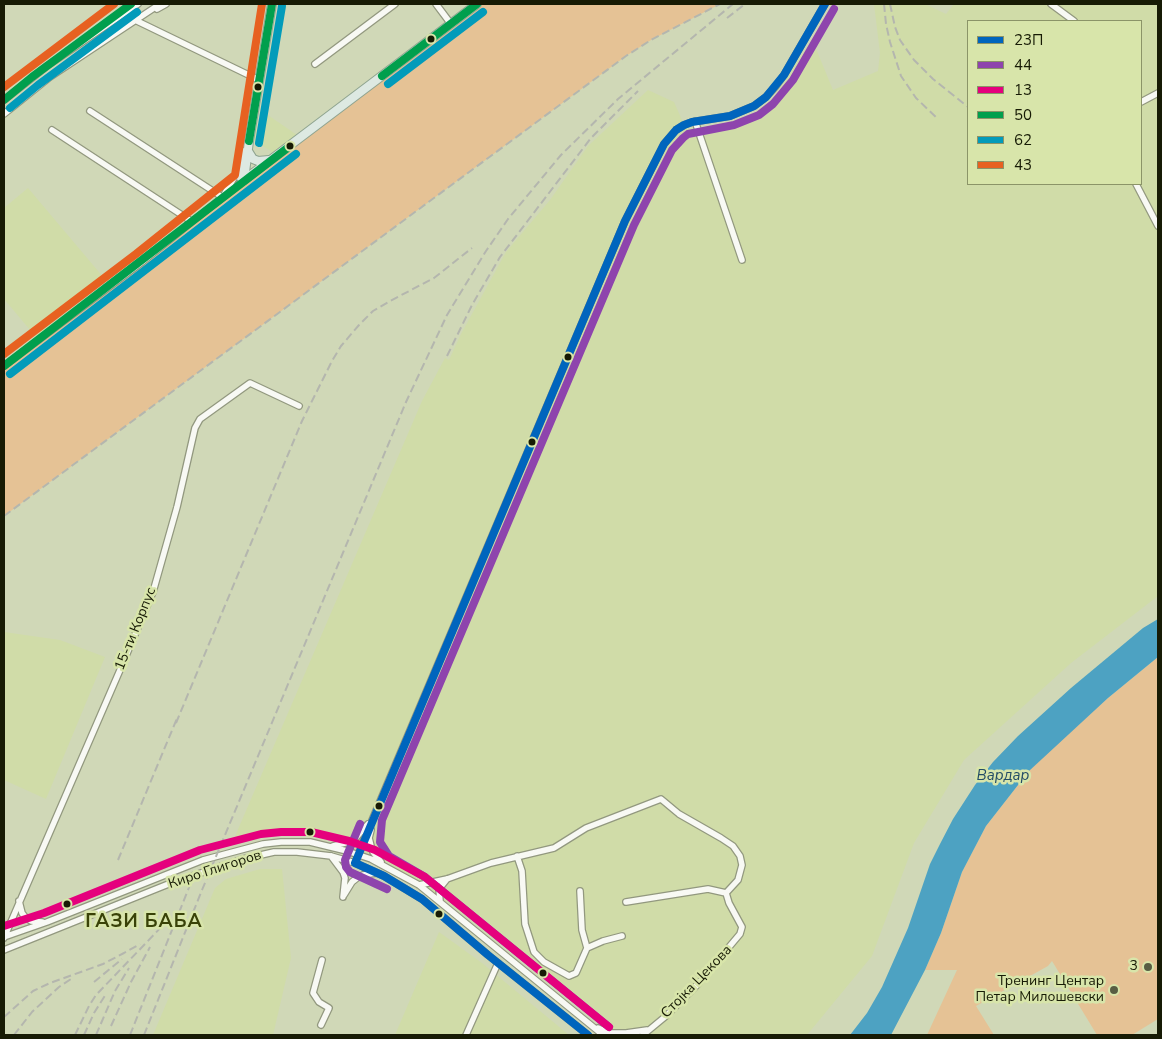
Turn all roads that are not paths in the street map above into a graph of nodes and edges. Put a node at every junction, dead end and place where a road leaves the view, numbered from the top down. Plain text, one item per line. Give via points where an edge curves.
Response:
1 (131, 4) edge
2 (138, 4) edge
3 (160, 4) edge
4 (166, 4) edge
5 (272, 4) edge
6 (395, 4) edge
7 (436, 4) edge
8 (478, 4) edge
9 (825, 4) edge
10 (1051, 4) edge
11 (1073, 20) edge
12 (137, 21) junction
13 (451, 24) junction
14 (88, 37) junction
15 (98, 45) junction
16 (315, 64) dead end
17 (259, 80) junction
18 (1158, 93) edge
19 (4, 100) edge
20 (1142, 101) edge
21 (90, 111) dead end
22 (4, 114) edge
23 (695, 122) junction
24 (52, 130) dead end
25 (249, 141) junction
26 (248, 151) junction
27 (273, 159) junction
28 (238, 170) junction
29 (244, 180) junction
30 (1137, 185) edge
31 (222, 197) junction
32 (191, 221) junction
33 (1158, 226) edge
34 (742, 260) dead end
35 (4, 366) edge
36 (299, 406) dead end
37 (372, 818) junction
38 (331, 847) junction
39 (359, 854) junction
40 (331, 856) junction
41 (517, 856) junction
42 (355, 864) junction
43 (382, 864) junction
44 (378, 873) junction
45 (448, 878) junction
46 (420, 885) junction
47 (580, 891) dead end
48 (726, 894) junction
49 (19, 901) junction
50 (440, 901) junction
51 (626, 902) dead end
52 (47, 922) junction
53 (622, 936) dead end
54 (4, 937) edge
55 (587, 948) junction
56 (4, 950) edge
57 (322, 960) dead end
58 (498, 963) junction
59 (588, 1023) junction
60 (321, 1025) dead end
61 (650, 1029) junction
62 (466, 1035) edge
63 (588, 1035) edge
64 (603, 1035) edge
65 (644, 1035) edge

1 - 14 street
2 - 14 street
3 - 15 street
4 - 12 street
5 - 17 main road
6 - 16 street
7 - 13 street
8 - 13 main road
9 - 23 street via 784,74 766,97 730,116
10 - 11 street
12 - 15 street
12 - 17 street
13 - 27 main road
14 - 19 street
15 - 22 street via 50,77
17 - 25 main road
18 - 20 street
21 - 31 street
23 - 34 street
23 - 37 street via 684,125 670,136 633,204
24 - 32 street
25 - 26 main road
25 - 28 main road
26 - 27 main road via 258,161
26 - 29 main road
27 - 29 main road
28 - 29 main road via 238,175
28 - 31 street
29 - 31 street
30 - 33 street
31 - 32 street
32 - 35 street
36 - 49 street, 15-ти Корпус via 250,383 200,419 152,592
37 - 38 street via 354,841
37 - 39 street
37 - 43 street via 370,843
38 - 39 street, Киро Глигоров
38 - 52 street, Киро Глигоров via 310,842 282,842 237,850 184,867
39 - 42 street
39 - 43 street, Киро Глигоров
40 - 42 street, Киро Глигоров
40 - 44 street via 345,878 343,897 357,878
40 - 56 street, Киро Глигоров via 274,852 249,858 171,883
41 - 45 street
41 - 48 street via 554,848 586,828 662,799 700,828 733,846 740,856 742,865 738,880
41 - 55 street via 522,871 525,924 534,952 544,962 572,976
42 - 44 street, Киро Глигоров
43 - 46 street, Киро Глигоров
44 - 58 street, Киро Глигоров via 422,899
45 - 46 street
45 - 50 street via 439,888
46 - 50 street, Киро Глигоров
47 - 55 street via 582,930
48 - 51 street via 708,889
48 - 61 street, Стојка Цекова via 742,927 740,934 680,1003
49 - 52 street via 22,913 28,919
49 - 54 street, 15-ти Корпус
50 - 59 street, Киро Глигоров
52 - 54 street, Киро Глигоров
53 - 55 street
57 - 60 street via 312,993 329,1008
58 - 62 street
58 - 63 street, Киро Глигоров
59 - 61 street via 609,1032
59 - 64 street, Киро Глигоров
61 - 65 street, Стојка Цекова

